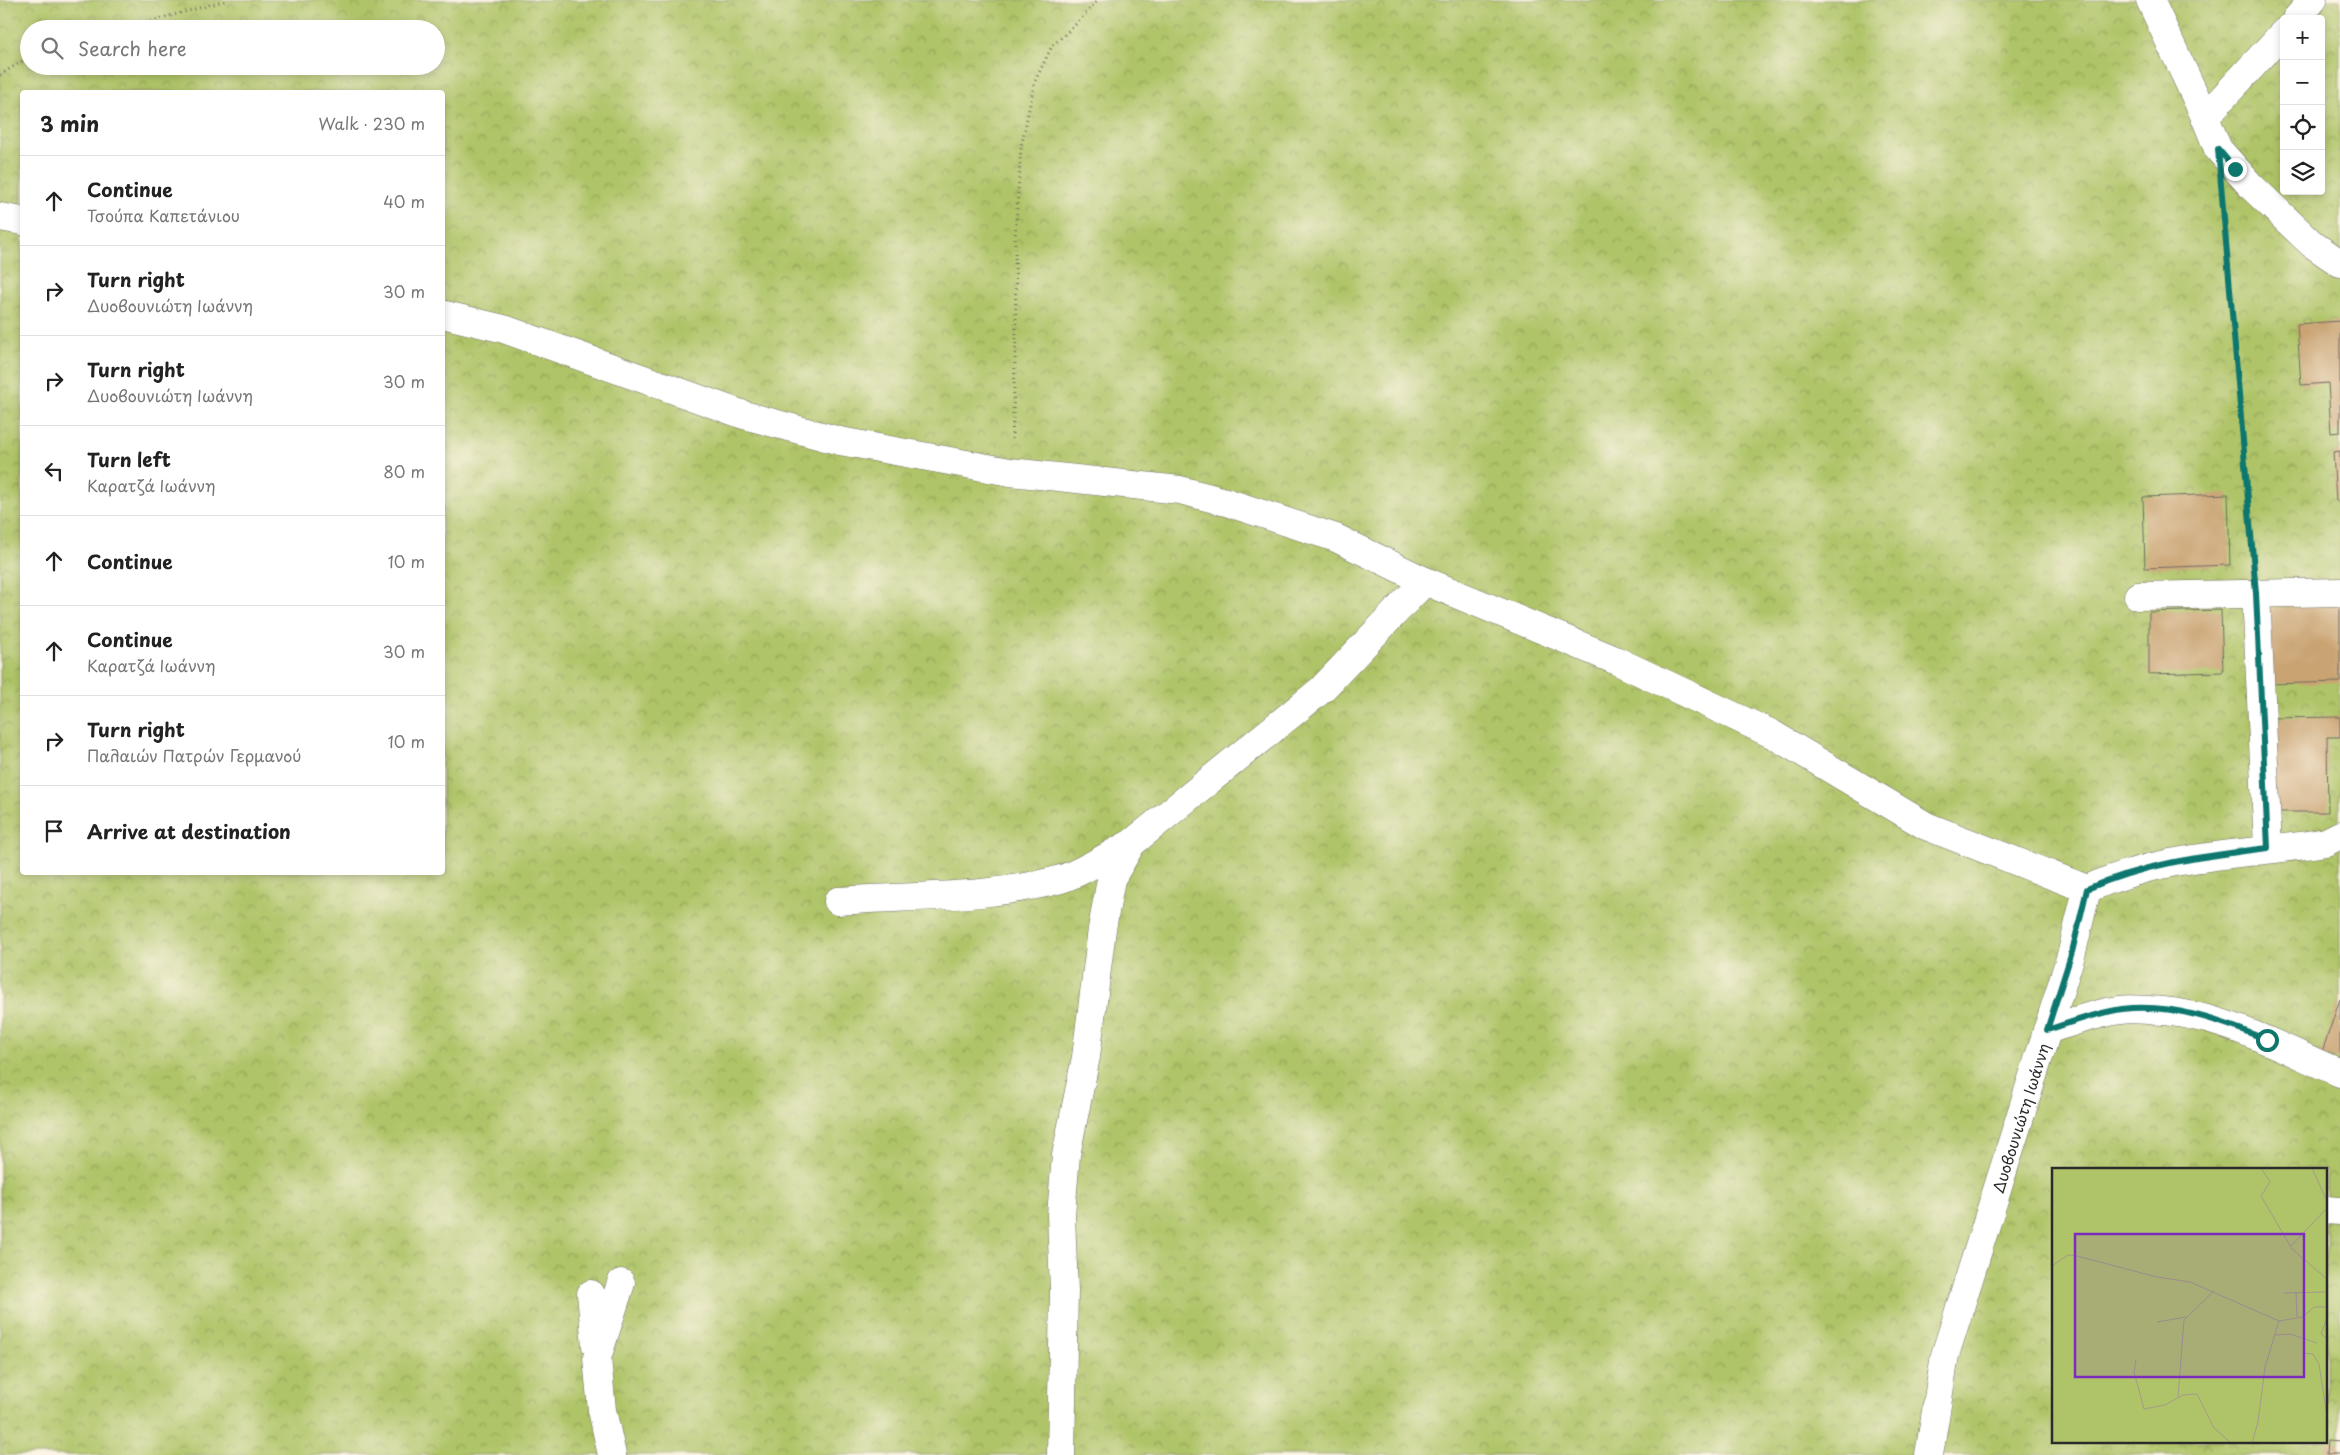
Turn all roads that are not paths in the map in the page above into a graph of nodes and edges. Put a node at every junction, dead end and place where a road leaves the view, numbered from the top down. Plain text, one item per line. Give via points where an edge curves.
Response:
1 (2150, 0) edge
2 (2313, 0) edge
3 (2300, 15) edge
4 (2280, 36) edge
5 (2205, 117) junction
6 (0, 218) edge
7 (20, 221) edge
8 (2340, 263) edge
9 (445, 315) edge
10 (1425, 582) junction
11 (2340, 592) edge
12 (2256, 593) junction
13 (2138, 596) dead end
14 (2340, 835) edge
15 (1132, 843) junction
16 (2268, 848) junction
17 (2087, 889) junction
18 (838, 900) dead end
19 (2047, 1030) junction
20 (2340, 1072) edge
21 (621, 1283) dead end
22 (591, 1294) dead end
23 (597, 1358) junction
24 (612, 1455) edge
25 (1061, 1455) edge
26 (1929, 1455) edge

1 - 5 street
2 - 3 street
4 - 5 street
5 - 8 street via 2218,149 2284,218 2312,244
6 - 7 street
9 - 10 street via 504,328 744,415 840,441 1010,472 1180,490 1226,502 1336,538
10 - 15 street via 1321,690
10 - 17 street via 1615,660 1772,734 1926,826
11 - 12 street
12 - 13 street
12 - 16 street
14 - 16 street via 2326,842
15 - 18 street via 1063,879 957,896
15 - 25 street via 1111,879 1086,1057 1066,1155 1061,1215 1064,1291
16 - 17 street via 2144,868
17 - 19 street, Δυοβουνιώτη Ιωάννη via 2072,952
19 - 20 street via 2123,1009 2168,1010 2195,1014 2240,1028
19 - 26 street, Δυοβουνιώτη Ιωάννη via 1945,1355
21 - 23 street
22 - 23 street
23 - 24 street via 602,1410

